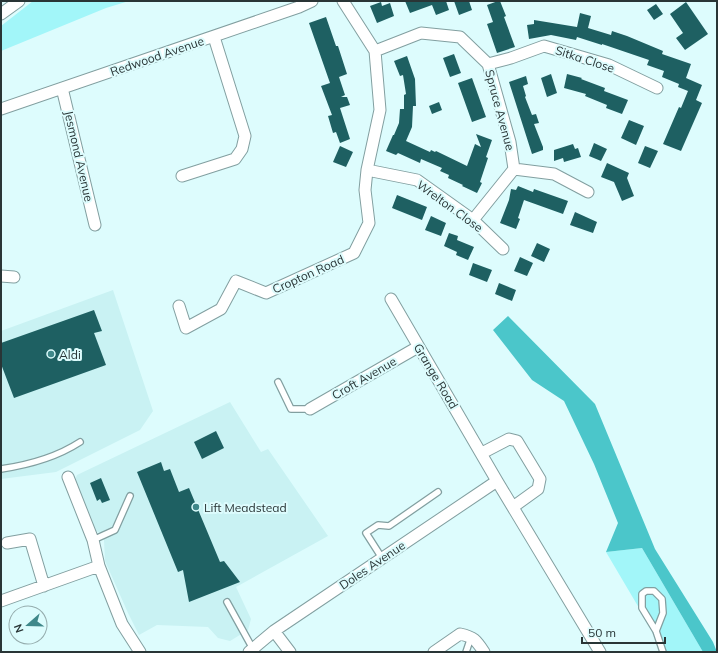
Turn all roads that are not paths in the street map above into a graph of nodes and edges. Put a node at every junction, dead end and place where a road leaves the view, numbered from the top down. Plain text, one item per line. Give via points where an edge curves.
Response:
1 (19, 1) edge
2 (312, 1) edge
3 (343, 1) edge
4 (1, 14) edge
5 (214, 37) junction
6 (375, 51) junction
7 (488, 64) junction
8 (62, 88) junction
9 (657, 88) dead end
10 (1, 110) edge
11 (514, 169) junction
12 (367, 170) junction
13 (182, 176) dead end
14 (588, 192) dead end
15 (472, 220) junction
16 (95, 225) dead end
17 (503, 248) dead end
18 (1, 276) edge
19 (14, 277) dead end
20 (390, 299) dead end
21 (180, 306) dead end
22 (418, 347) junction
23 (278, 382) dead end
24 (310, 409) joint
25 (80, 442) dead end
26 (482, 453) junction
27 (1, 469) edge
28 (68, 477) dead end
29 (497, 481) junction
30 (438, 492) dead end
31 (130, 496) dead end
32 (513, 507) junction
33 (93, 540) junction
34 (7, 543) dead end
35 (382, 558) junction
36 (99, 566) junction
37 (44, 586) junction
38 (1, 601) edge
39 (227, 602) dead end
40 (656, 631) junction
41 (274, 632) junction
42 (471, 636) junction
43 (251, 651) edge
44 (140, 652) edge
45 (290, 652) edge
46 (434, 652) edge
47 (466, 652) edge
48 (484, 652) edge
49 (600, 652) edge
50 (664, 652) edge

1 - 4 street
2 - 5 street, Redwood Avenue
3 - 6 street, Cropton Road
5 - 8 street, Redwood Avenue
5 - 13 street via 246,136 242,149 235,159
6 - 7 street, Spruce Avenue via 421,33 460,37
6 - 12 street, Cropton Road via 380,110
7 - 9 street, Sitka Close via 544,46 609,65
7 - 11 street, Spruce Avenue via 510,142
8 - 10 street, Redwood Avenue
8 - 16 street, Jesmond Avenue
11 - 14 street via 554,174
11 - 15 street
12 - 15 street, Wrelton Close via 417,180
12 - 21 street, Cropton Road via 365,190 369,223 354,254 266,293 236,281 221,309 186,328
15 - 17 street, Wrelton Close
18 - 19 street
20 - 22 street, Grange Road
22 - 24 street, Croft Avenue
22 - 26 street, Grange Road
23 - 24 lane via 291,409
25 - 27 lane via 68,450 23,465
26 - 29 street, Grange Road
26 - 32 street via 509,439 517,441 540,479 538,489
28 - 33 street
29 - 32 street, Grange Road
29 - 35 street, Doles Avenue
30 - 35 lane via 389,526 378,525 366,533
31 - 33 lane via 115,530
32 - 49 street, Grange Road
33 - 36 street
34 - 37 street via 30,539
35 - 41 street, Doles Avenue
36 - 37 street
36 - 44 street via 122,624
37 - 38 street
39 - 43 lane
40 - 40 lane via 642,608 642,594 646,591 654,591 662,599 663,613
40 - 50 lane
41 - 43 street, Doles Avenue
41 - 45 street
42 - 46 street via 460,634
42 - 47 lane
42 - 48 street

